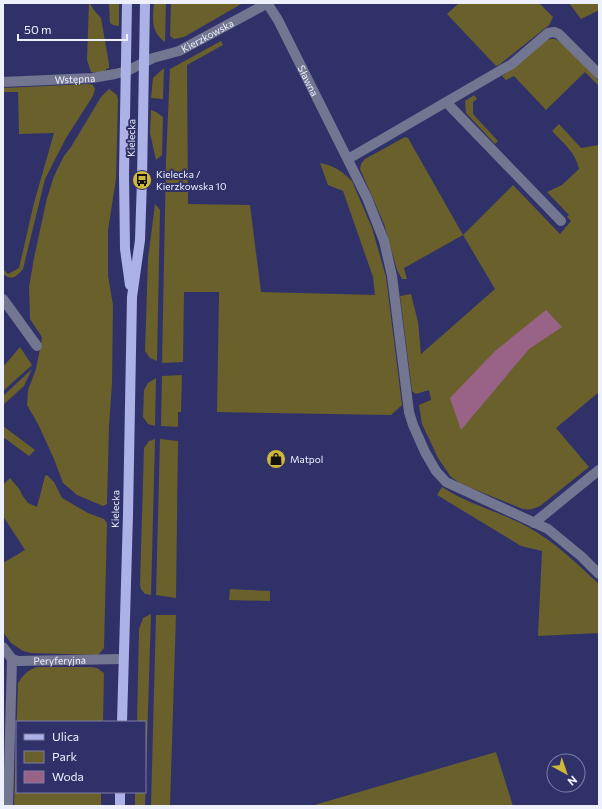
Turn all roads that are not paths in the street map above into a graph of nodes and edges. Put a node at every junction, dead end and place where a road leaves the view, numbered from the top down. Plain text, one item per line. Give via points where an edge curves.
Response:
1 (127, 3) edge
2 (145, 3) edge
3 (268, 3) edge
4 (144, 61) junction
5 (126, 71) junction
6 (599, 74) edge
7 (3, 82) edge
8 (447, 103) junction
9 (348, 159) junction
10 (561, 221) dead end
11 (132, 297) junction
12 (3, 299) edge
13 (37, 346) dead end
14 (599, 470) edge
15 (534, 523) junction
16 (599, 574) edge
17 (3, 647) edge
18 (12, 659) junction
19 (123, 659) junction
20 (122, 721) edge
21 (120, 793) edge
22 (8, 806) edge
23 (120, 806) edge

1 - 5 main road, Kielecka
2 - 4 main road, Kielecka
3 - 4 street, Kierzkowska via 179,51
3 - 9 street, Sławna
4 - 5 street, Wstępna
4 - 11 main road, Kielecka via 140,232
5 - 7 street, Wstępna via 97,78
5 - 11 main road, Kielecka via 125,249
6 - 8 street via 560,34 548,33 512,64
8 - 9 street
8 - 10 street
9 - 15 street, Sławna via 384,241 392,276 409,412 425,452 446,482
11 - 19 main road, Kielecka
12 - 13 street
14 - 15 street
15 - 16 street, Sławna via 548,529
17 - 18 street
18 - 19 street, Peryferyjna via 24,662
18 - 22 street
19 - 20 main road, Kielecka
21 - 23 main road

